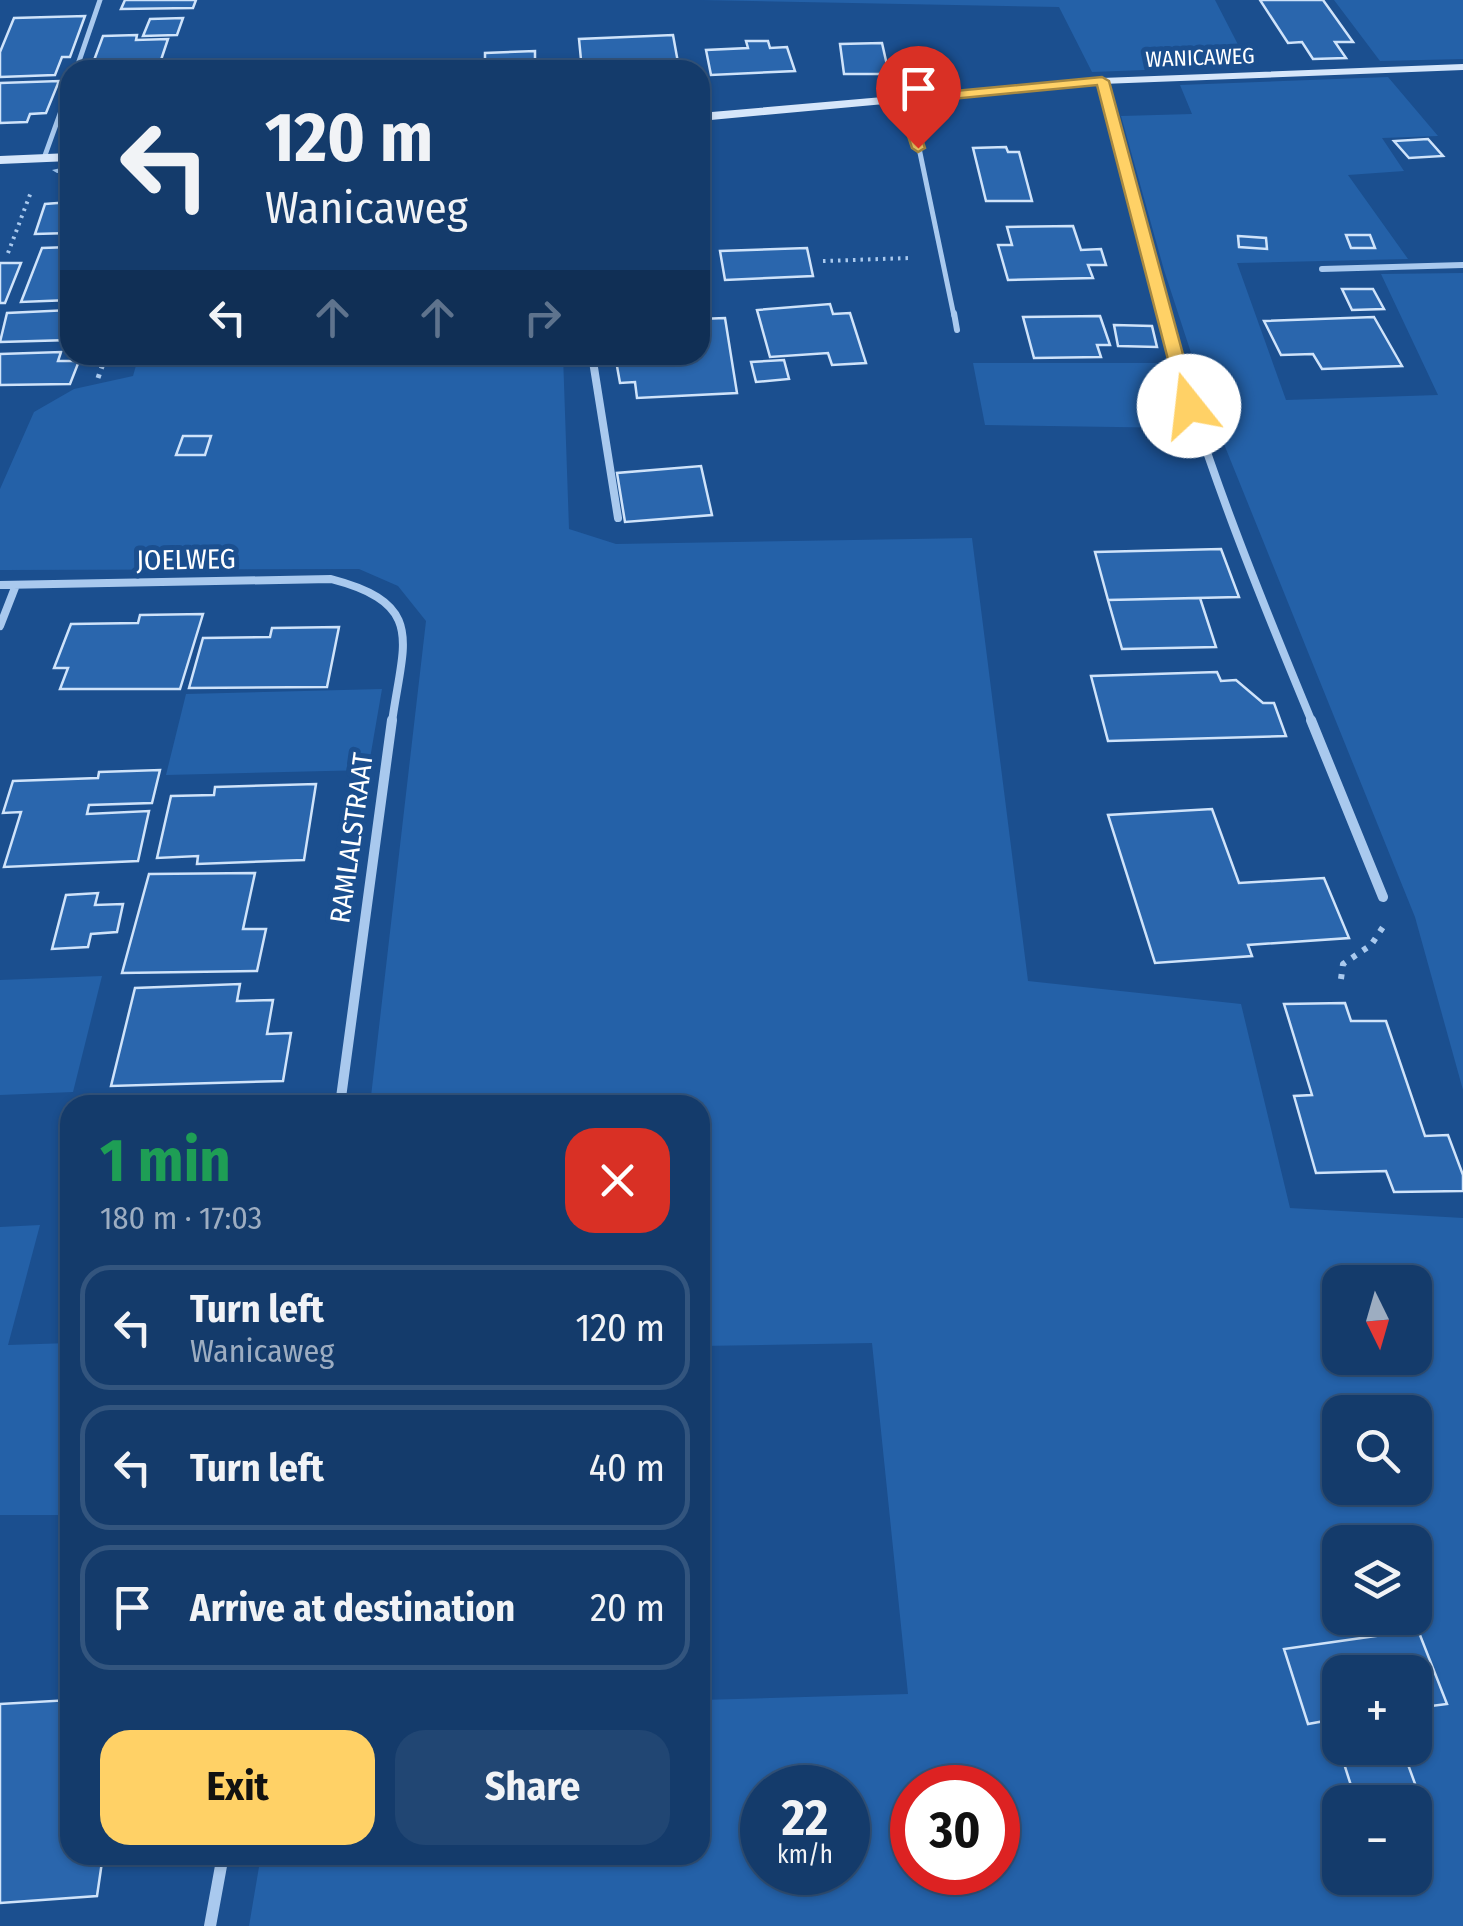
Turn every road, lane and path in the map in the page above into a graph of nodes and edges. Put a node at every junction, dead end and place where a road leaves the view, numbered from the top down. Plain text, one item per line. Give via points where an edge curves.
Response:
1 (100, 0) edge
2 (79, 60) edge
3 (1463, 68) edge
4 (1102, 81) junction
5 (902, 100) junction
6 (60, 114) edge
7 (710, 115) edge
8 (60, 157) edge
9 (44, 158) junction
10 (0, 160) edge
11 (8, 252) dead end
12 (941, 257) junction
13 (823, 261) dead end
14 (1463, 265) edge
15 (1322, 269) dead end
16 (957, 330) dead end
17 (103, 365) edge
18 (594, 365) edge
19 (98, 378) dead end
20 (618, 518) dead end
21 (0, 585) edge
22 (16, 585) junction
23 (372, 590) joint
24 (0, 626) edge
25 (1383, 896) joint
26 (1341, 979) dead end
27 (341, 1095) edge
28 (221, 1865) edge
29 (210, 1926) edge

1 - 2 lane
3 - 4 street, WANICAWEG
4 - 5 street, WANICAWEG
4 - 25 street via 1189,406
5 - 7 street, WANICAWEG
5 - 12 lane
6 - 9 lane
8 - 9 street
9 - 10 street
9 - 11 path
12 - 13 path
12 - 16 lane
14 - 15 street
17 - 19 path
18 - 20 street
21 - 22 street, JOELWEG
22 - 23 street, JOELWEG via 331,579
22 - 24 street
23 - 27 street, RAMLALSTRAAT via 395,606 404,632
25 - 26 path via 1386,922 1371,946 1343,964
28 - 29 street

